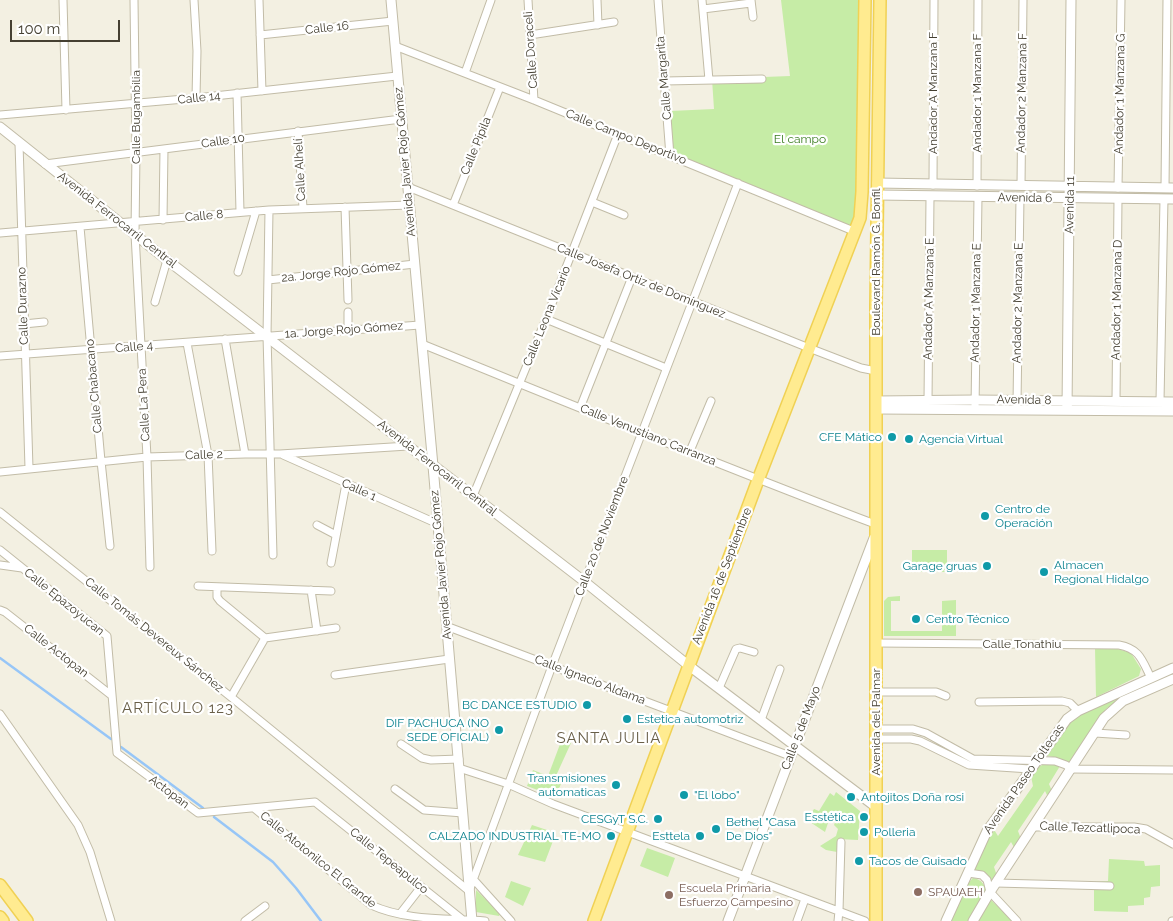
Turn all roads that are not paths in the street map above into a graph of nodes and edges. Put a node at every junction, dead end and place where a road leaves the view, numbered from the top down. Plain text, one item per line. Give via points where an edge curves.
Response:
1 (63, 0) edge
2 (134, 0) edge
3 (194, 0) edge
4 (260, 0) edge
5 (391, 0) edge
6 (491, 0) edge
7 (528, 0) edge
8 (596, 0) edge
9 (658, 0) edge
10 (702, 0) edge
11 (865, 0) edge
12 (880, 0) edge
13 (934, 0) edge
14 (978, 0) edge
15 (1023, 0) edge
16 (1071, 0) edge
17 (1121, 0) edge
18 (1167, 0) edge
19 (751, 1) edge
20 (703, 9) junction
21 (753, 17) dead end
22 (393, 21) junction
23 (614, 22) dead end
24 (598, 25) junction
25 (260, 35) junction
26 (530, 35) junction
27 (395, 46) junction
28 (465, 73) junction
29 (398, 76) junction
30 (762, 79) dead end
31 (710, 80) junction
32 (665, 82) junction
33 (500, 87) junction
34 (262, 91) junction
35 (237, 93) junction
36 (196, 98) junction
37 (534, 100) junction
38 (136, 104) junction
39 (66, 110) junction
40 (0, 115) edge
41 (401, 119) junction
42 (0, 128) edge
43 (298, 131) junction
44 (618, 134) junction
45 (238, 138) junction
46 (19, 143) junction
47 (164, 148) junction
48 (136, 152) junction
49 (670, 156) junction
50 (45, 164) junction
51 (738, 183) junction
52 (933, 185) junction
53 (977, 186) junction
54 (1021, 186) junction
55 (408, 187) junction
56 (1070, 187) junction
57 (1118, 188) junction
58 (1169, 188) edge
59 (876, 189) junction
60 (930, 197) junction
61 (978, 197) junction
62 (1020, 197) junction
63 (1070, 198) junction
64 (1118, 199) junction
65 (1168, 199) edge
66 (592, 202) junction
67 (409, 205) junction
68 (453, 205) junction
69 (345, 206) junction
70 (303, 208) junction
71 (269, 210) junction
72 (256, 211) junction
73 (240, 212) junction
74 (624, 215) dead end
75 (163, 220) junction
76 (134, 222) junction
77 (122, 224) junction
78 (80, 227) junction
79 (20, 232) junction
80 (856, 232) junction
81 (0, 233) edge
82 (135, 234) junction
83 (571, 253) junction
84 (167, 260) junction
85 (414, 264) junction
86 (238, 272) dead end
87 (347, 272) junction
88 (632, 277) junction
89 (268, 280) junction
90 (348, 300) dead end
91 (155, 302) dead end
92 (691, 302) junction
93 (348, 312) dead end
94 (546, 319) junction
95 (44, 322) dead end
96 (24, 324) junction
97 (420, 324) junction
98 (348, 330) junction
99 (267, 336) junction
100 (225, 339) junction
101 (187, 343) junction
102 (606, 343) junction
103 (422, 344) junction
104 (141, 346) junction
105 (809, 348) junction
106 (91, 350) junction
107 (25, 355) junction
108 (0, 356) edge
109 (666, 368) junction
110 (876, 371) junction
111 (519, 384) junction
112 (975, 400) junction
113 (1116, 400) junction
114 (711, 401) dead end
115 (928, 401) junction
116 (1160, 401) junction
117 (1173, 402) edge
118 (876, 405) junction
119 (1017, 405) junction
120 (1068, 405) junction
121 (580, 408) junction
122 (975, 409) junction
123 (1173, 411) edge
124 (642, 432) junction
125 (408, 446) junction
126 (690, 451) junction
127 (245, 454) junction
128 (269, 454) junction
129 (280, 454) junction
130 (208, 455) junction
131 (147, 457) junction
132 (101, 461) junction
133 (433, 466) junction
134 (29, 468) junction
135 (0, 470) edge
136 (758, 480) junction
137 (346, 484) junction
138 (473, 496) junction
139 (0, 512) edge
140 (438, 524) junction
141 (875, 524) junction
142 (317, 525) dead end
143 (336, 536) junction
144 (875, 536) junction
145 (110, 546) dead end
146 (0, 550) edge
147 (212, 551) dead end
148 (273, 555) dead end
149 (331, 563) dead end
150 (0, 565) edge
151 (150, 567) dead end
152 (22, 568) junction
153 (585, 582) junction
154 (198, 586) dead end
155 (217, 587) junction
156 (311, 590) junction
157 (331, 590) dead end
158 (0, 610) edge
159 (446, 626) junction
160 (336, 628) dead end
161 (317, 631) junction
162 (265, 638) junction
163 (875, 643) junction
164 (754, 652) dead end
165 (449, 659) junction
166 (688, 665) junction
167 (552, 666) junction
168 (1173, 668) edge
169 (780, 669) dead end
170 (335, 674) dead end
171 (1151, 678) junction
172 (1173, 679) edge
173 (719, 688) junction
174 (876, 692) junction
175 (111, 695) junction
176 (946, 696) dead end
177 (231, 697) junction
178 (979, 702) dead end
179 (671, 710) junction
180 (1078, 711) junction
181 (0, 714) edge
182 (761, 720) junction
183 (1095, 733) junction
184 (876, 734) junction
185 (1126, 735) dead end
186 (401, 744) dead end
187 (794, 745) junction
188 (790, 756) junction
189 (459, 764) junction
190 (1033, 765) junction
191 (1072, 769) junction
192 (1173, 770) edge
193 (508, 784) junction
194 (395, 790) dead end
195 (315, 802) joint
196 (876, 807) junction
197 (254, 808) junction
198 (463, 813) junction
199 (1034, 826) junction
200 (627, 831) junction
201 (841, 842) dead end
202 (1173, 844) edge
203 (968, 873) junction
204 (745, 876) junction
205 (474, 880) junction
206 (996, 883) junction
207 (0, 884) edge
208 (1110, 886) dead end
209 (421, 887) junction
210 (469, 891) junction
211 (990, 892) junction
212 (805, 899) junction
213 (265, 906) dead end
214 (839, 911) junction
215 (400, 914) junction
216 (0, 917) edge
217 (469, 920) edge
218 (3, 921) edge
219 (27, 921) edge
220 (111, 921) edge
221 (245, 921) edge
222 (485, 921) edge
223 (511, 921) edge
224 (594, 921) edge
225 (728, 921) edge
226 (797, 921) edge
227 (838, 921) edge
228 (864, 921) edge
229 (876, 921) edge
230 (946, 921) edge
231 (973, 921) edge
232 (1017, 921) edge

1 - 39 street
2 - 38 street, Calle Bugambilia
3 - 36 street
4 - 25 street
5 - 22 street, Avenida Javier Rojo Gómez
6 - 28 street
7 - 26 street, Calle Doraceli
8 - 24 street
9 - 32 street, Calle Margarita
10 - 20 street
11 - 80 main road, Boulevard Ramón G. Bonfil via 862,192
12 - 59 main road, Boulevard Ramón G. Bonfil
13 - 52 street, Andador A Manzana F
14 - 53 street, Andador 1 Manzana F
15 - 54 street, Andador 2 Manzana F
16 - 56 street, Avenida 11
17 - 57 street, Andador 1 Manzana G
18 - 58 street
19 - 20 street
19 - 21 street
20 - 31 street
22 - 25 street, Calle 16
22 - 27 street, Avenida Javier Rojo Gómez
23 - 24 street
24 - 26 street
25 - 34 street
26 - 37 street, Calle Doraceli
27 - 28 street, Calle Campo Deportivo
27 - 29 street, Avenida Javier Rojo Gómez
28 - 33 street, Calle Campo Deportivo
29 - 34 street, Calle 14
29 - 41 street, Avenida Javier Rojo Gómez
30 - 31 street
31 - 32 street
32 - 49 street, Calle Margarita
33 - 37 street, Calle Campo Deportivo
33 - 68 street, Calle Pípila
34 - 35 street, Calle 14
35 - 36 street, Calle 14
35 - 45 street
36 - 38 street, Calle 14
37 - 44 street, Calle Campo Deportivo
38 - 39 street, Calle 14
38 - 48 street, Calle Bugambilia
39 - 40 street, Calle 14
41 - 43 street, Calle 10
41 - 55 street, Avenida Javier Rojo Gómez
42 - 46 street, Avenida Ferrocarril Central
43 - 45 street, Calle 10
43 - 70 street, Calle Alhelí
44 - 49 street, Calle Campo Deportivo
44 - 66 street, Calle Leona Vicario
45 - 47 street, Calle 10
45 - 73 street
46 - 50 street, Avenida Ferrocarril Central
46 - 79 street, Calle Durazno
47 - 48 street, Calle 10
47 - 75 street
48 - 50 street, Calle 10
48 - 76 street, Calle Bugambilia
49 - 51 street, Calle Campo Deportivo
50 - 77 street, Avenida Ferrocarril Central
51 - 80 street, Calle Campo Deportivo
51 - 92 street, Calle 20 de Noviembre
52 - 53 street, Avenida 6
52 - 59 street, Avenida 6
53 - 54 street, Avenida 6
54 - 56 street, Avenida 6
55 - 67 street, Avenida Javier Rojo Gómez
55 - 68 street, Calle Josefa Ortiz de Domínguez
56 - 57 street, Avenida 6
56 - 63 street, Avenida 11
57 - 58 street, Avenida 6
59 - 60 street, Avenida 6
59 - 110 main road, Boulevard Ramón G. Bonfil
60 - 61 street, Avenida 6
60 - 115 street, Andador A Manzana E
61 - 62 street, Avenida 6
61 - 112 street, Andador 1 Manzana E
62 - 63 street, Avenida 6
62 - 119 street, Andador 2 Manzana E
63 - 64 street, Avenida 6
63 - 120 street, Avenida 11
64 - 65 street, Avenida 6
64 - 113 street, Andador 1 Manzana D
65 - 116 street
66 - 74 street
66 - 83 street, Calle Leona Vicario
67 - 69 street, Calle 8
67 - 85 street, Avenida Javier Rojo Gómez
68 - 83 street, Calle Josefa Ortiz de Domínguez
69 - 70 street, Calle 8
69 - 87 street
70 - 71 street, Calle 8
71 - 72 street, Calle 8
71 - 89 street
72 - 73 street, Calle 8
72 - 86 street
73 - 75 street, Calle 8
75 - 76 street, Calle 8
76 - 77 street, Calle 8
76 - 82 street, Calle Bugambilia
77 - 78 street, Calle 8
77 - 82 street, Avenida Ferrocarril Central
78 - 79 street, Calle 8
78 - 106 street, Calle Chabacano
79 - 81 street, Calle 8
79 - 96 street, Calle Durazno
80 - 105 main road, Avenida 16 de Septiembre
82 - 84 street, Avenida Ferrocarril Central
82 - 104 street, Calle La Pera
83 - 88 street, Calle Josefa Ortiz de Domínguez
83 - 94 street, Calle Leona Vicario
84 - 91 street
84 - 99 street, Avenida Ferrocarril Central
85 - 87 street, 2a. Jorge Rojo Gómez
85 - 97 street, Avenida Javier Rojo Gómez
87 - 89 street, 2a. Jorge Rojo Gómez
87 - 90 street
88 - 92 street, Calle Josefa Ortiz de Domínguez
88 - 102 street
89 - 99 street
92 - 105 street, Calle Josefa Ortiz de Domínguez
92 - 109 street, Calle 20 de Noviembre
93 - 98 street
94 - 102 street
94 - 111 street, Calle Leona Vicario
95 - 96 street
96 - 107 street, Calle Durazno
97 - 98 street, 1a. Jorge Rojo Gómez
97 - 103 street, Avenida Javier Rojo Gómez
98 - 99 street, 1a. Jorge Rojo Gómez
99 - 100 street, Calle 4
99 - 125 street, Avenida Ferrocarril Central
99 - 128 street
100 - 101 street, Calle 4
100 - 127 street
101 - 104 street, Calle 4
101 - 130 street
102 - 109 street
102 - 121 street
103 - 111 street, Calle Venustiano Carranza
103 - 133 street, Avenida Javier Rojo Gómez
104 - 106 street, Calle 4
104 - 131 street, Calle La Pera
105 - 110 street, Calle Josefa Ortiz de Domínguez
105 - 136 main road, Avenida 16 de Septiembre
106 - 107 street, Calle 4
106 - 132 street, Calle Chabacano
107 - 108 street, Calle 4
107 - 134 street, Calle Durazno
109 - 124 street, Calle 20 de Noviembre
110 - 118 main road, Boulevard Ramón G. Bonfil
111 - 121 street, Calle Venustiano Carranza
111 - 138 street, Calle Leona Vicario
112 - 115 street, Avenida 8
112 - 119 street, Avenida 8
112 - 122 street, Andador 1 Manzana E
113 - 116 street, Avenida 8
113 - 120 street, Avenida 8
114 - 126 street
115 - 118 street, Avenida 8
116 - 117 street, Avenida 8
118 - 122 street, Avenida 8
118 - 141 main road, Boulevard Ramón G. Bonfil
119 - 120 street, Avenida 8
119 - 122 street, Avenida 8
120 - 123 street, Avenida 8
121 - 124 street, Calle Venustiano Carranza
124 - 126 street, Calle Venustiano Carranza
124 - 153 street, Calle 20 de Noviembre
125 - 129 street, Calle 2
125 - 133 street, Avenida Ferrocarril Central
126 - 136 street, Calle Venustiano Carranza
127 - 128 street, Calle 2
127 - 130 street, Calle 2
128 - 129 street, Calle 2
128 - 148 street
129 - 137 street, Calle 1
130 - 131 street, Calle 2
130 - 147 street
131 - 132 street, Calle 2
131 - 151 street, Calle La Pera
132 - 134 street, Calle 2
132 - 145 street, Calle Chabacano
133 - 138 street, Avenida Ferrocarril Central
133 - 140 street, Avenida Javier Rojo Gómez
134 - 135 street, Calle 2
136 - 141 street, Calle Venustiano Carranza
136 - 166 main road, Avenida 16 de Septiembre
137 - 140 street, Calle 1
137 - 143 street
138 - 153 street, Avenida Ferrocarril Central
139 - 177 street, Calle Tomás Devereux Sánchez
140 - 159 street, Avenida Javier Rojo Gómez
141 - 144 main road, Avenida del Palmar
142 - 143 street
143 - 149 street
144 - 163 main road, Avenida del Palmar
144 - 187 street, Calle 5 de Mayo
146 - 152 street, Calle Epazoyucan
150 - 152 street
152 - 175 street, Calle Epazoyucan via 107,636
153 - 166 street, Avenida Ferrocarril Central
153 - 167 street, Calle 20 de Noviembre
154 - 155 street
155 - 156 street
155 - 162 street via 220,601
156 - 157 street
156 - 161 street
158 - 175 street, Calle Actopan
159 - 165 street, Avenida Javier Rojo Gómez
159 - 167 street, Calle Ignacio Aldama
160 - 161 street
161 - 162 street
162 - 177 street
163 - 171 street, Calle Tonathiu via 1128,646 1140,655
163 - 174 main road, Avenida del Palmar
164 - 173 street via 736,649
165 - 170 street
165 - 189 street, Avenida Javier Rojo Gómez
166 - 173 street, Avenida Ferrocarril Central
166 - 179 main road, Avenida 16 de Septiembre
167 - 179 street, Calle Ignacio Aldama
167 - 193 street, Calle 20 de Noviembre
168 - 171 street, Avenida Paseo Toltecas
169 - 182 street
171 - 180 street, Avenida Paseo Toltecas
172 - 183 street via 1118,705 1104,718
173 - 182 street, Avenida Ferrocarril Central
174 - 176 street via 936,692
174 - 184 main road, Avenida del Palmar
175 - 197 street, Actopan via 117,754 198,813
177 - 210 street, Calle Tomás Devereux Sánchez
178 - 180 street via 1062,701 1070,703
179 - 188 street, Calle Ignacio Aldama
179 - 200 main road, Avenida 16 de Septiembre
180 - 190 street, Avenida Paseo Toltecas via 1059,727
181 - 220 street via 78,826 90,852
182 - 187 street, Avenida Ferrocarril Central
183 - 185 street
183 - 191 street
184 - 190 street via 913,729 973,759
184 - 196 main road, Avenida del Palmar
186 - 189 street via 422,758
187 - 188 street, Calle 5 de Mayo
187 - 196 street, Avenida Ferrocarril Central
188 - 204 street, Calle 5 de Mayo
189 - 193 street
189 - 198 street, Avenida Javier Rojo Gómez
190 - 191 street via 1055,761
190 - 203 street, Avenida Paseo Toltecas via 987,831
191 - 192 street
191 - 199 street
193 - 200 street
193 - 205 street, Calle 20 de Noviembre
194 - 198 street via 424,810
195 - 197 street, Actopan
195 - 209 street, Calle Tepeapulco
196 - 229 main road, Avenida del Palmar
197 - 215 street, Calle Atotonilco El Grande via 371,905
198 - 210 street, Avenida Javier Rojo Gómez
199 - 202 street, Calle Tezcatlipoca via 1134,827 1146,829
199 - 206 street
200 - 204 street
200 - 224 main road, Avenida 16 de Septiembre
201 - 214 street
203 - 211 street via 982,875
203 - 230 street, Avenida Paseo Toltecas
204 - 212 street
204 - 225 street, Calle 5 de Mayo
205 - 210 street, Calle 20 de Noviembre
205 - 223 street
206 - 208 street
206 - 211 street
207 - 219 main road
209 - 215 street
209 - 217 street, Calle Tepeapulco
210 - 217 street, Avenida Javier Rojo Gómez
211 - 231 street
211 - 232 street
212 - 214 street
212 - 226 street
213 - 221 street
214 - 227 street
214 - 228 street
215 - 217 street, Calle Atotonilco El Grande
216 - 218 main road
217 - 222 street, Calle Atotonilco El Grande

